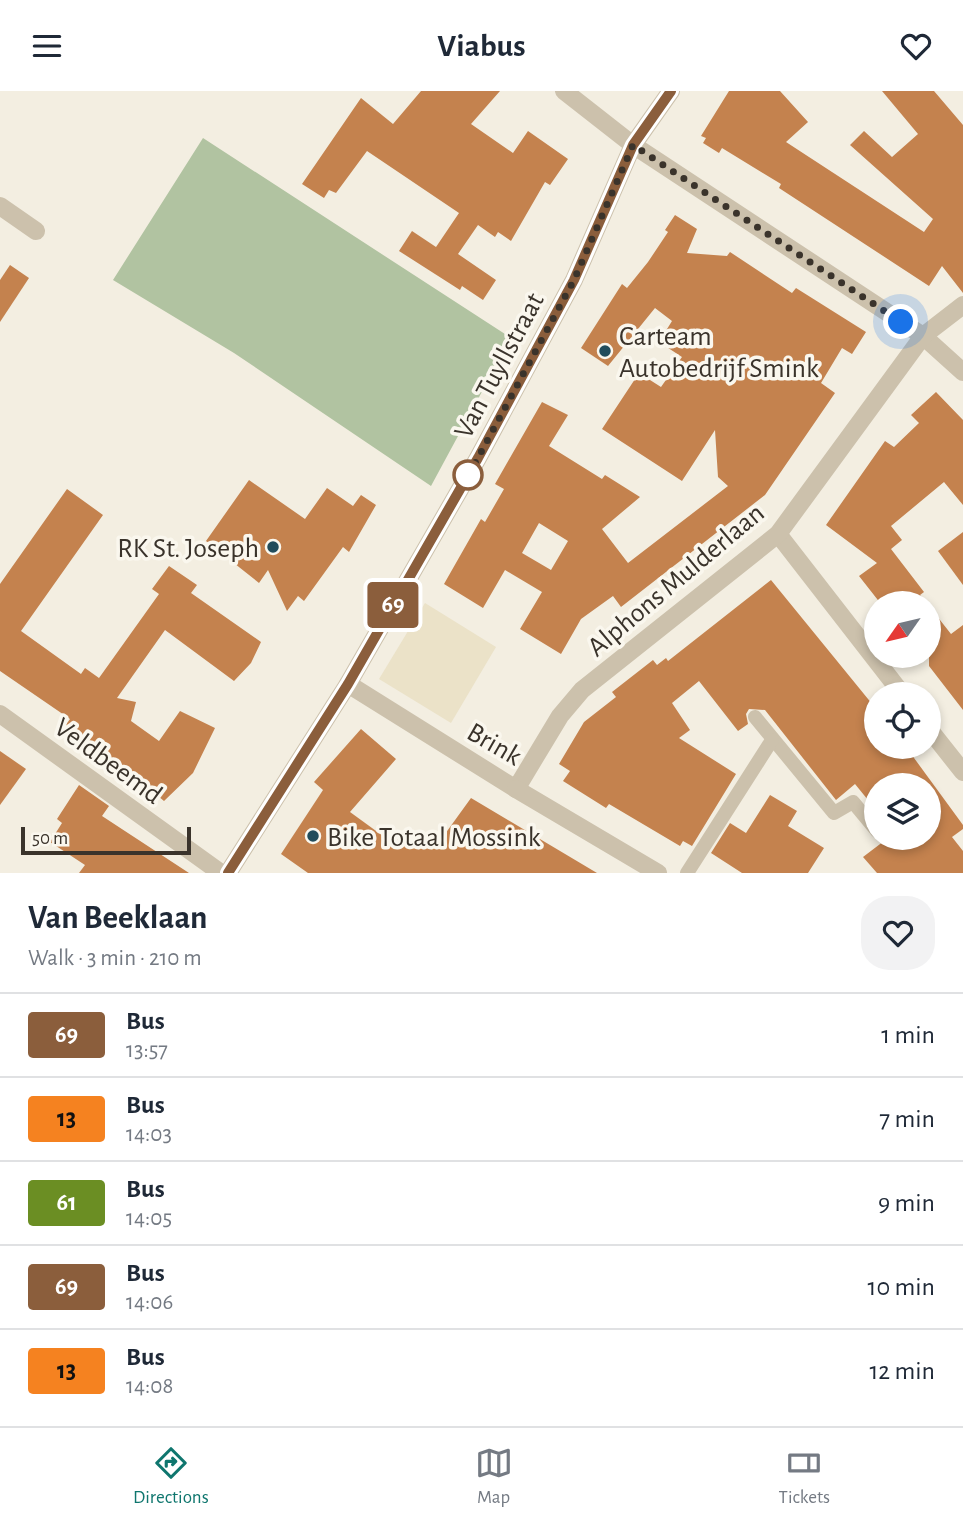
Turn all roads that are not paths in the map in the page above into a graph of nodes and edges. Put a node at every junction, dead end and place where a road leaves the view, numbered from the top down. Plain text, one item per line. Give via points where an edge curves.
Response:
1 (564, 91) edge
2 (671, 91) edge
3 (633, 145) junction
4 (0, 206) edge
5 (36, 231) dead end
6 (963, 305) edge
7 (923, 337) junction
8 (963, 372) edge
9 (778, 534) junction
10 (893, 682) edge
11 (348, 684) junction
12 (582, 690) joint
13 (0, 715) edge
14 (755, 717) dead end
15 (772, 740) junction
16 (941, 744) edge
17 (963, 772) edge
18 (516, 789) junction
19 (864, 815) edge
20 (221, 873) edge
21 (228, 873) edge
22 (658, 873) edge
23 (687, 873) edge

1 - 3 street
2 - 3 street, Van Tuyllstraat
3 - 7 street
3 - 11 street, Van Tuyllstraat via 551,324
4 - 5 street
6 - 7 street, Alphons Mulderlaan
7 - 8 street
7 - 9 street, Alphons Mulderlaan
9 - 10 street
9 - 12 street, Alphons Mulderlaan
11 - 18 street, Brink
11 - 21 street, Van Tuyllstraat
12 - 18 street, Brink via 560,716
13 - 20 street, Veldbeemd
14 - 15 lane
15 - 19 lane via 834,813 853,802
15 - 23 lane
16 - 17 street
18 - 22 street

